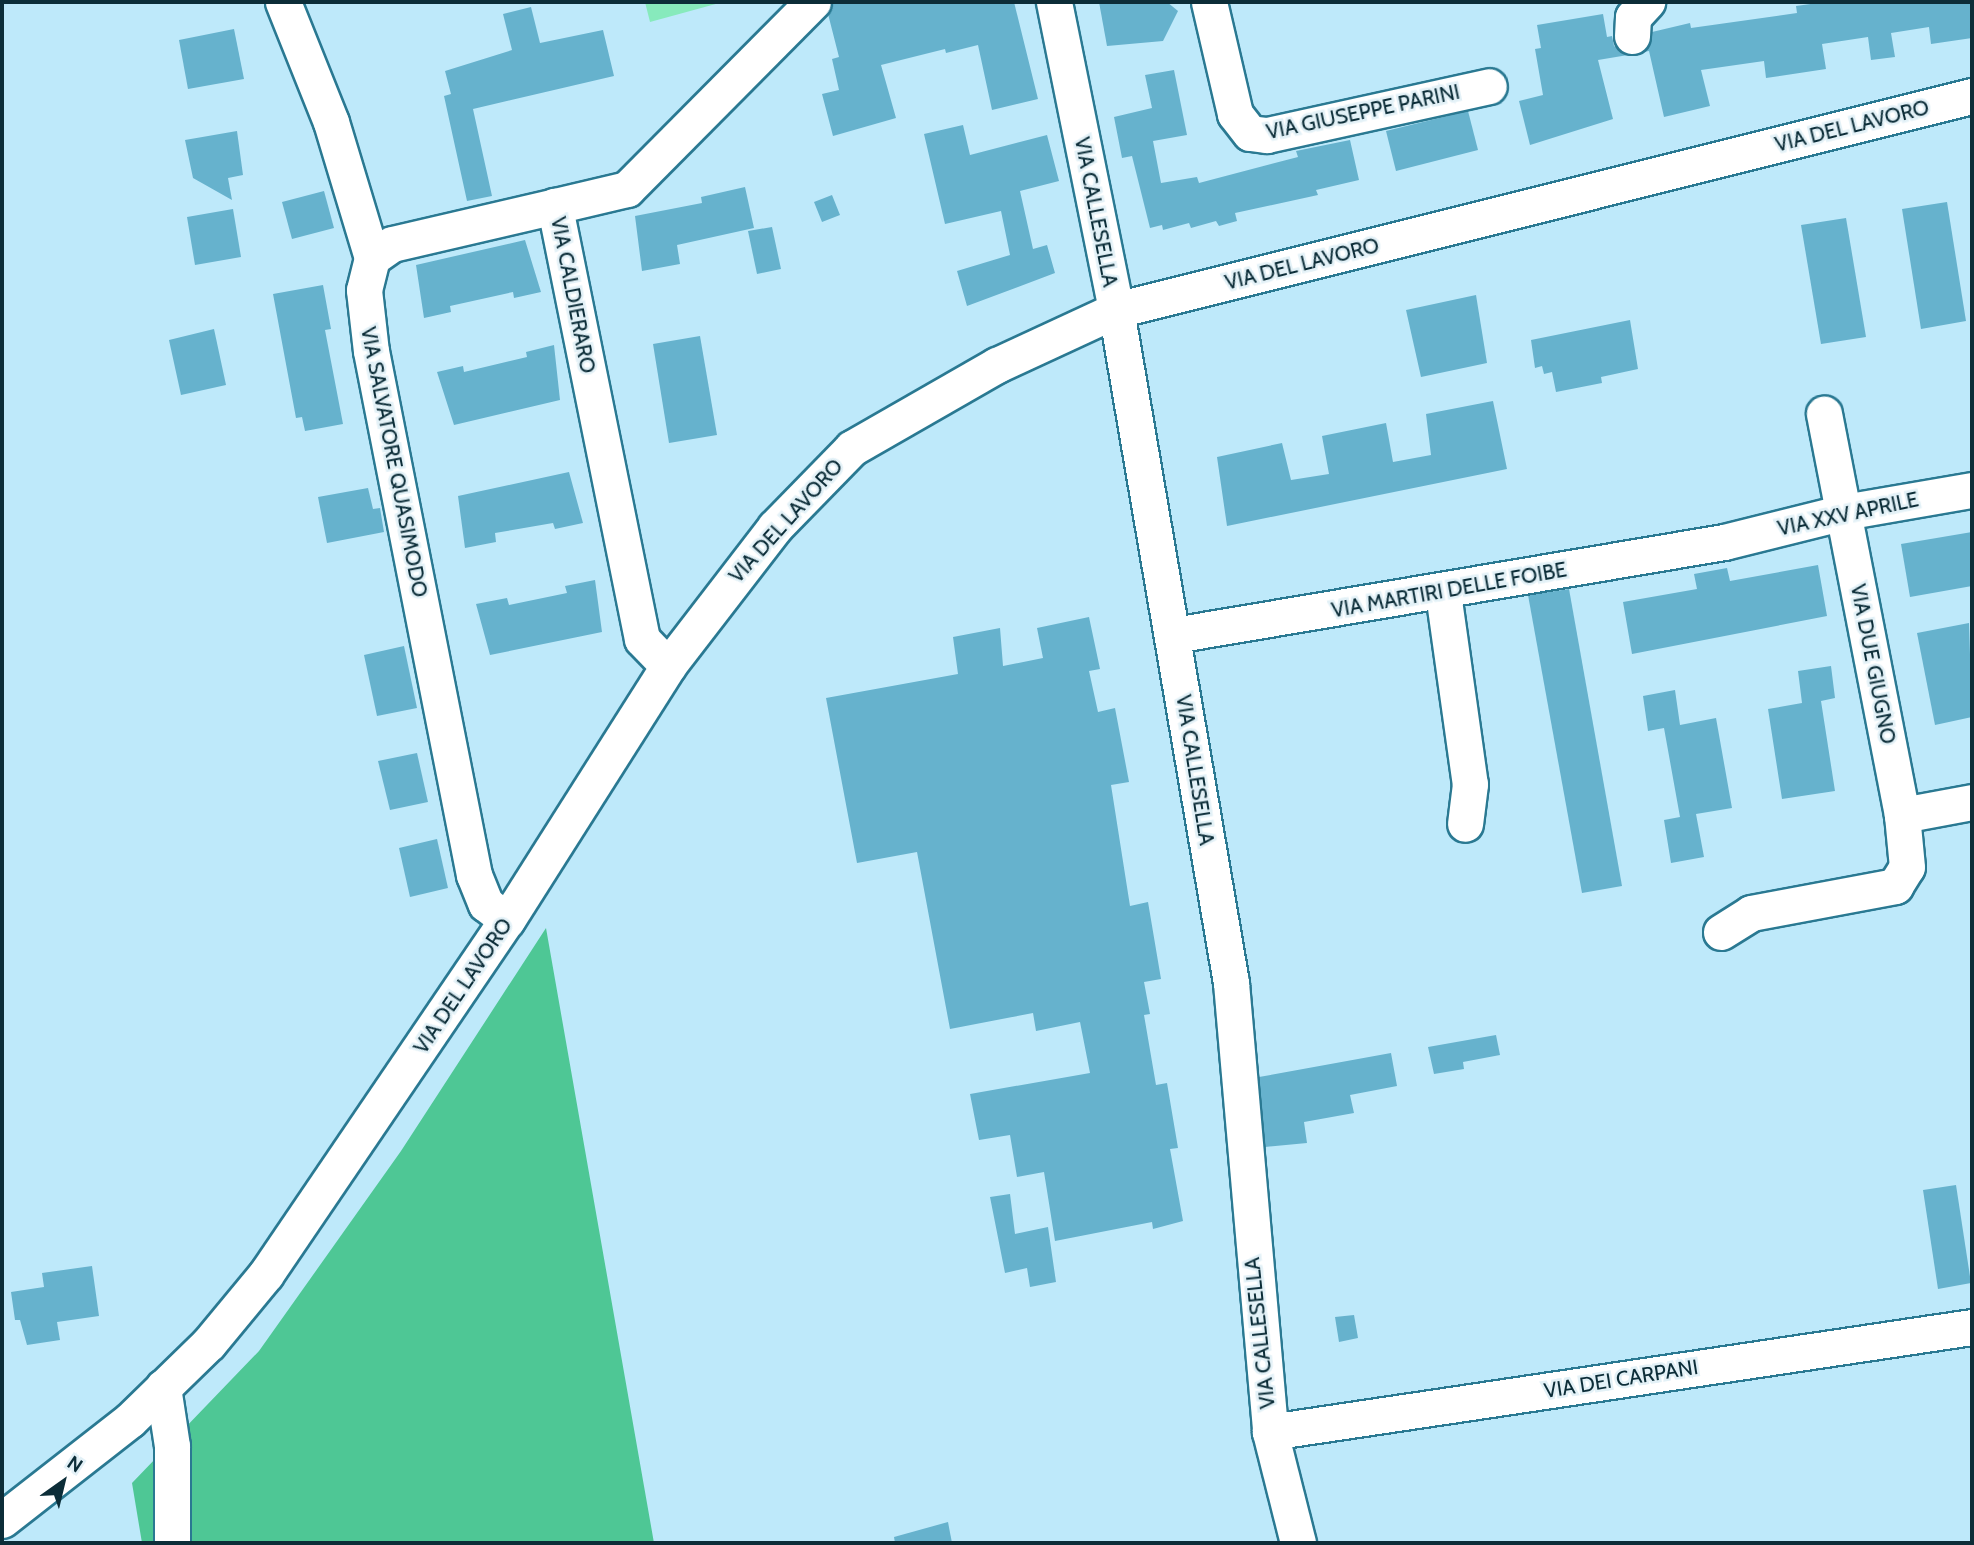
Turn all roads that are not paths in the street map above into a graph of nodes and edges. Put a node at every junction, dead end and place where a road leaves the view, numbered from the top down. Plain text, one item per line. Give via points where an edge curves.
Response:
1 (283, 2) edge
2 (813, 2) edge
3 (1054, 2) edge
4 (1209, 2) edge
5 (1647, 2) edge
6 (1632, 36) dead end
7 (1489, 86) dead end
8 (1972, 96) edge
9 (555, 206) junction
10 (372, 258) junction
11 (1116, 310) junction
12 (1824, 414) dead end
13 (1972, 490) edge
14 (1844, 512) junction
15 (1724, 542) joint
16 (1443, 593) junction
17 (1174, 635) junction
18 (668, 666) junction
19 (1972, 802) edge
20 (1902, 815) junction
21 (1465, 824) dead end
22 (507, 920) junction
23 (1721, 932) dead end
24 (1972, 1327) edge
25 (163, 1387) junction
26 (1270, 1432) junction
27 (2, 1521) edge
28 (172, 1543) edge
29 (1298, 1543) edge

1 - 10 street, VIA SALVATORE QUASIMODO via 331,122
2 - 9 street, VIA CALDIERARO via 627,189
3 - 11 street, VIA CALLESELLA
4 - 7 street, VIA GIUSEPPE PARINI via 1235,114 1250,133 1267,135
5 - 6 street via 1633,17
8 - 11 street, VIA DEL LAVORO
9 - 10 street via 392,244
9 - 18 street, VIA CALDIERARO via 642,639
10 - 22 street, VIA SALVATORE QUASIMODO via 365,290 371,351 474,874 486,904
11 - 17 street, VIA CALLESELLA
11 - 18 street, VIA DEL LAVORO via 998,365 852,448 775,527
12 - 14 street, VIA DUE GIUGNO
13 - 14 street, VIA XXV APRILE
14 - 15 street, VIA XXV APRILE
14 - 20 street, VIA DUE GIUGNO
15 - 16 street, VIA MARTIRI DELLE FOIBE
16 - 17 street, VIA MARTIRI DELLE FOIBE
16 - 21 street via 1470,783
17 - 26 street, VIA CALLESELLA via 1231,983
18 - 22 street, VIA DEL LAVORO
19 - 20 street
20 - 23 street, VIA DUE GIUGNO via 1907,867 1895,886 1751,913
22 - 25 street, VIA DEL LAVORO via 266,1274 209,1343
24 - 26 street, VIA DEI CARPANI
25 - 27 street, VIA DEL LAVORO via 101,1445
25 - 28 street via 172,1446
26 - 29 street, VIA CALLESELLA

